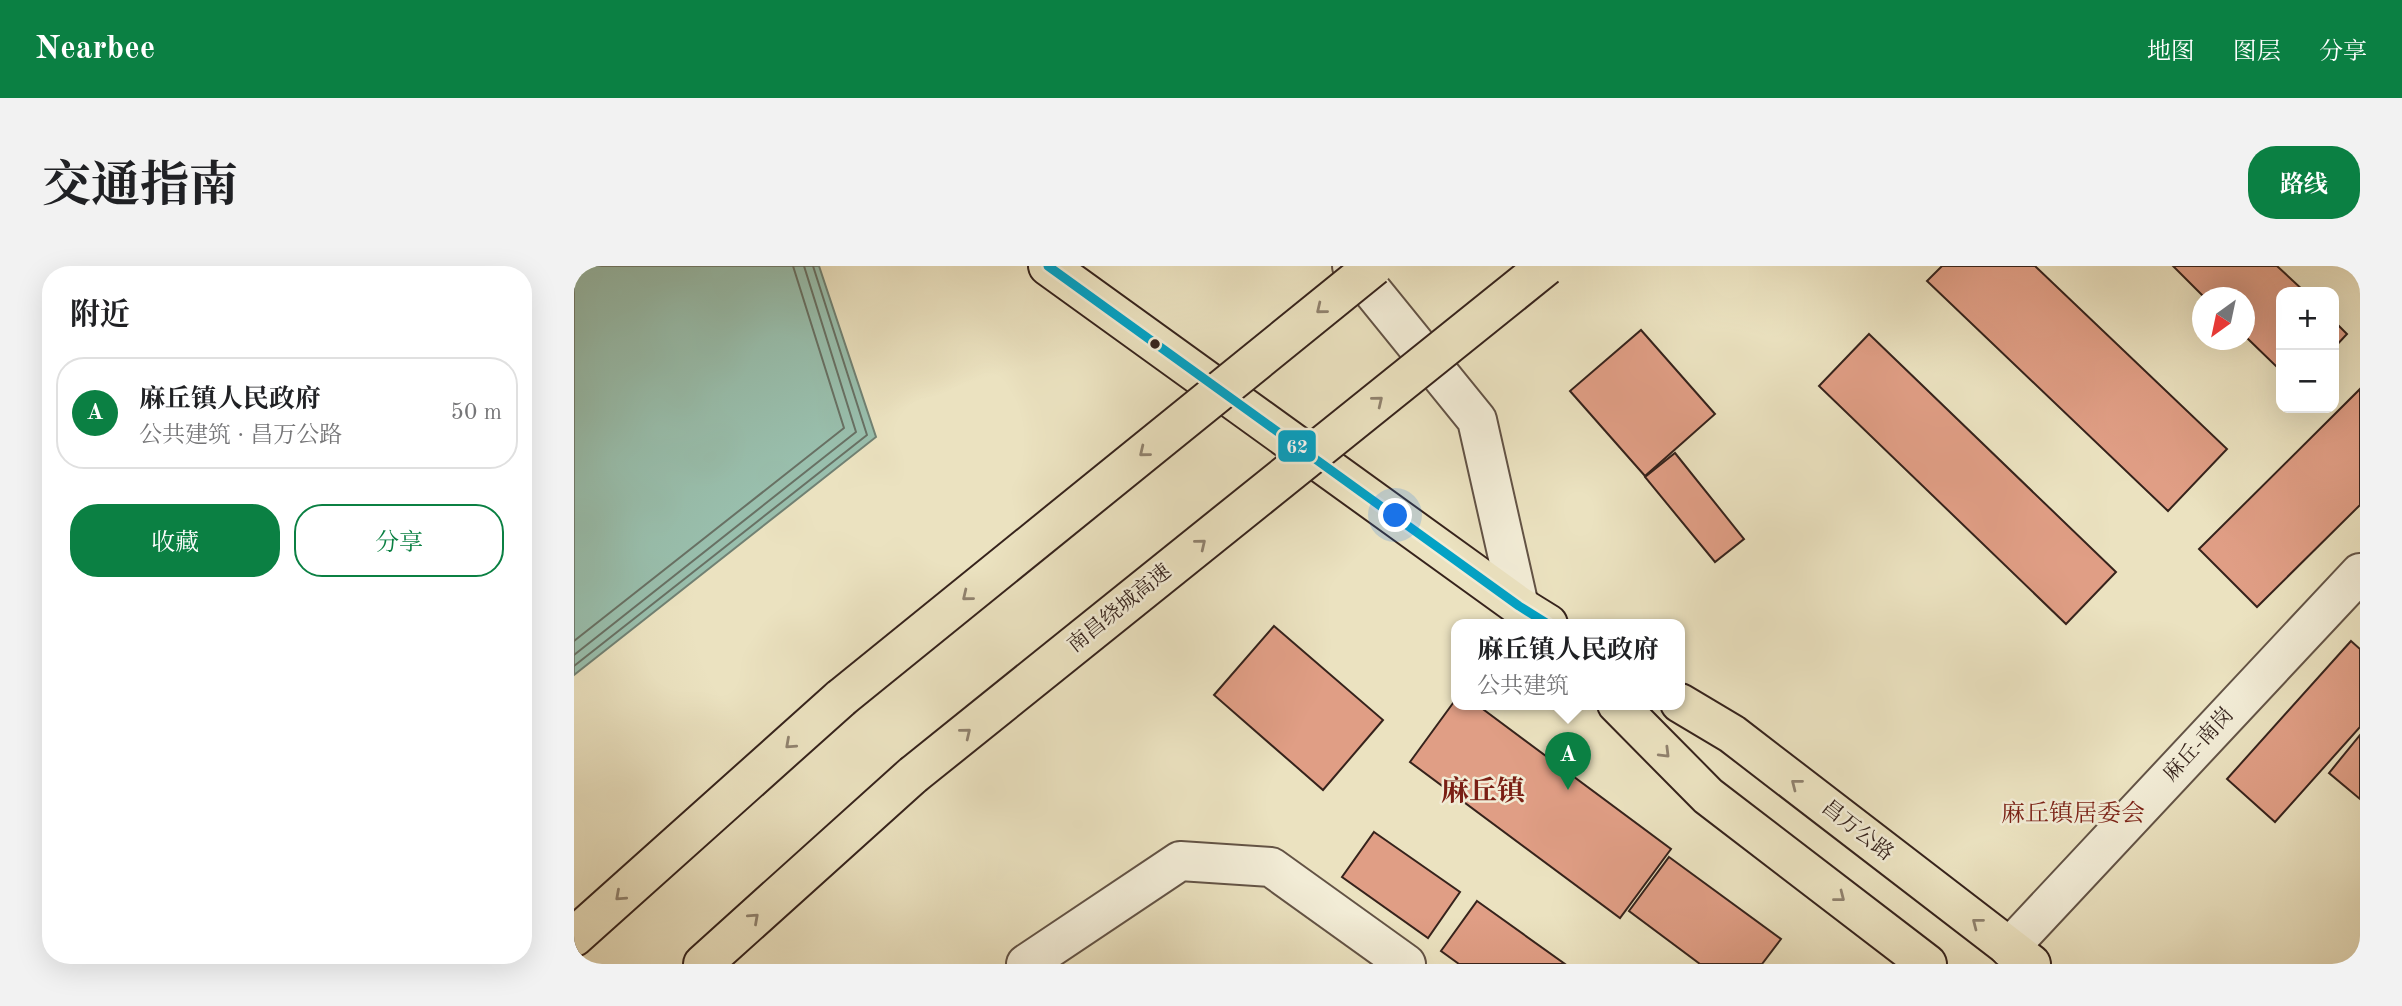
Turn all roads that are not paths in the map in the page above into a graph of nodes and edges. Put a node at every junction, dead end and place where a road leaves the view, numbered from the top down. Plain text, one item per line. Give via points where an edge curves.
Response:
1 (1048, 266) edge
2 (1352, 266) edge
3 (1374, 266) edge
4 (1546, 266) edge
5 (2360, 573) edge
6 (1535, 618) edge
7 (1685, 706) edge
8 (1623, 710) edge
9 (574, 937) edge
10 (2020, 956) edge
11 (703, 964) edge
12 (1026, 964) edge
13 (1406, 964) edge
14 (1927, 964) edge

1 - 6 highway
2 - 6 street via 1476,420
3 -> 9 highway, bridge via 841,698
11 -> 4 highway, 南昌绕城高速, bridge via 913,775
5 - 10 street, 麻丘-南岗
10 -> 7 highway, 昌万公路 via 1732,734
8 -> 14 highway via 1708,796
12 - 13 street via 1180,861 1270,867

